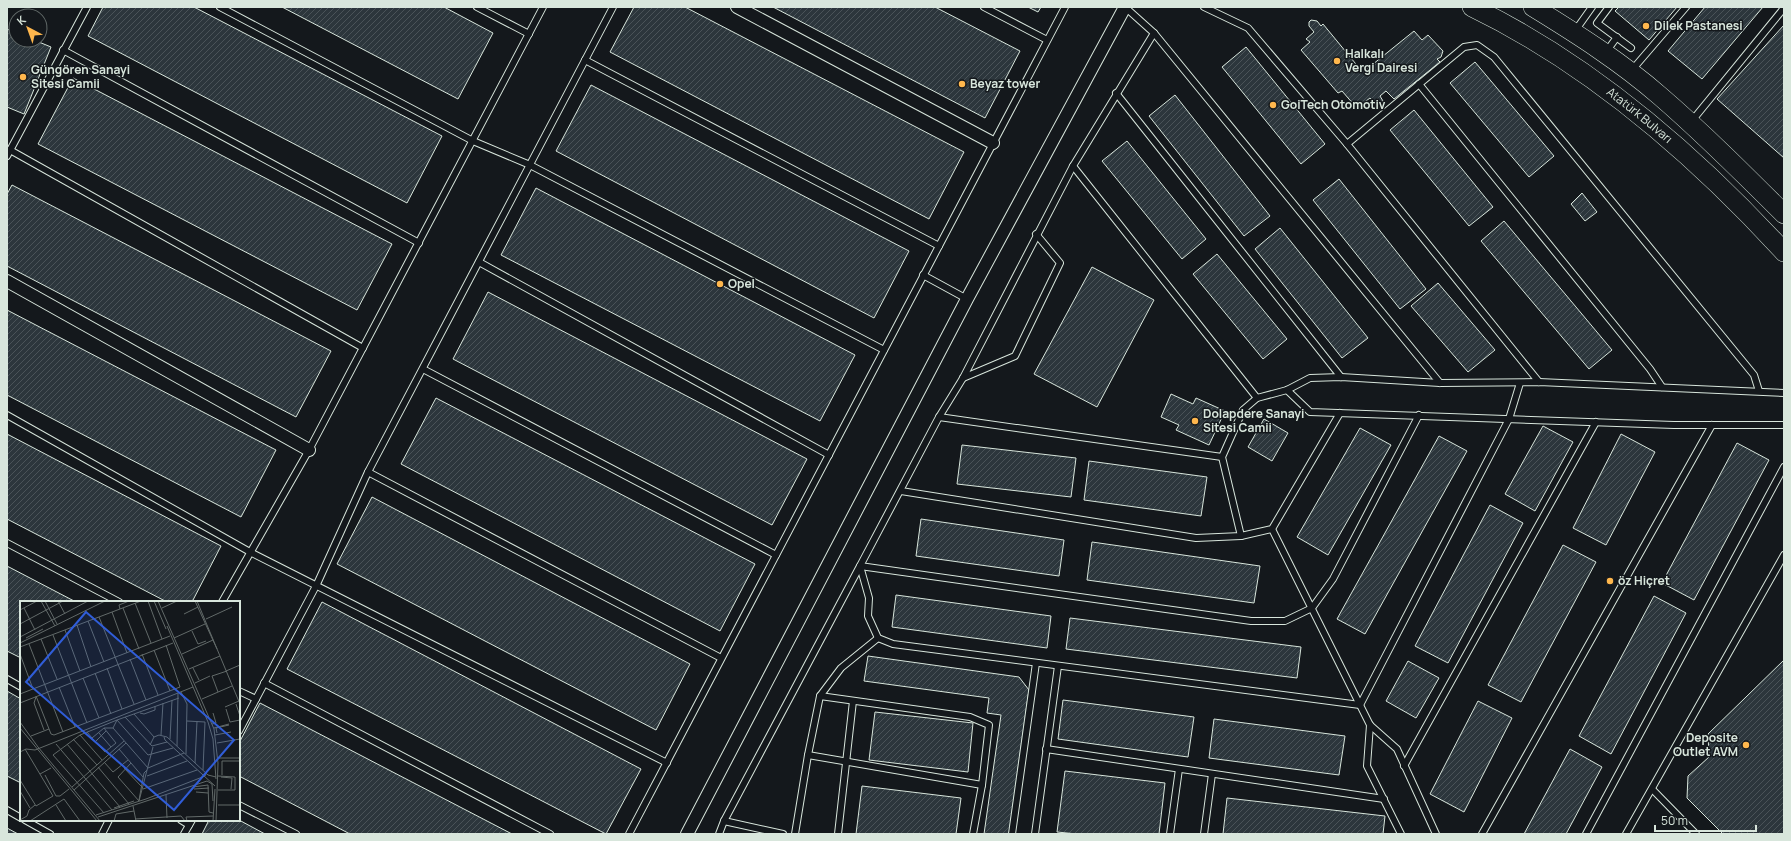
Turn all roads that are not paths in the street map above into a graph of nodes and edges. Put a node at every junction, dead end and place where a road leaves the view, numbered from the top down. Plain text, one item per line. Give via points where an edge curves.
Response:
1 (87, 7) edge
2 (220, 7) edge
3 (476, 7) edge
4 (543, 7) edge
5 (613, 7) edge
6 (737, 7) edge
7 (984, 7) edge
8 (1065, 7) edge
9 (1125, 7) edge
10 (1204, 7) edge
11 (1472, 7) edge
12 (1592, 7) edge
13 (1609, 7) edge
14 (1686, 7) edge
15 (1784, 8) edge
16 (1541, 9) edge
17 (1574, 32) junction
18 (1154, 33) junction
19 (529, 34) junction
20 (1617, 37) junction
21 (1047, 40) junction
22 (1631, 48) dead end
23 (63, 50) junction
24 (1604, 54) junction
25 (585, 60) junction
26 (1630, 73) junction
27 (1419, 84) junction
28 (1116, 93) junction
29 (1690, 123) junction
30 (473, 141) junction
31 (993, 143) junction
32 (1347, 144) junction
33 (10, 150) junction
34 (7, 156) edge
35 (530, 165) junction
36 (1073, 166) junction
37 (1784, 214) edge
38 (1036, 234) junction
39 (419, 243) junction
40 (939, 246) junction
41 (1784, 252) edge
42 (479, 262) junction
43 (923, 275) junction
44 (7, 282) edge
45 (967, 299) junction
46 (363, 348) junction
47 (884, 350) junction
48 (422, 369) junction
49 (963, 378) junction
50 (1341, 378) junction
51 (1539, 382) junction
52 (1440, 383) junction
53 (1520, 383) junction
54 (1662, 387) junction
55 (1287, 390) junction
56 (1759, 391) junction
57 (1784, 393) edge
58 (1257, 398) junction
59 (1340, 413) junction
60 (7, 415) edge
61 (1419, 415) junction
62 (939, 417) junction
63 (1509, 418) junction
64 (1596, 422) junction
65 (1712, 425) junction
66 (1784, 425) edge
67 (309, 450) junction
68 (829, 454) junction
69 (1222, 457) junction
70 (1784, 467) edge
71 (368, 472) junction
72 (901, 491) junction
73 (1272, 529) junction
74 (1241, 536) junction
75 (7, 543) edge
76 (250, 552) junction
77 (776, 555) junction
78 (1784, 555) edge
79 (1782, 563) edge
80 (860, 566) junction
81 (317, 584) junction
82 (117, 601) edge
83 (223, 601) edge
84 (1312, 608) junction
85 (878, 638) junction
86 (721, 658) junction
87 (1036, 663) junction
88 (1058, 666) junction
89 (7, 680) edge
90 (264, 683) junction
91 (20, 686) edge
92 (240, 691) edge
93 (820, 696) junction
94 (256, 699) junction
95 (853, 701) junction
96 (1360, 705) junction
97 (1370, 725) junction
98 (240, 729) edge
99 (1046, 749) junction
100 (808, 755) junction
101 (846, 762) junction
102 (667, 763) junction
103 (1404, 766) junction
104 (1179, 769) junction
105 (1212, 774) junction
106 (982, 785) junction
107 (1652, 789) junction
108 (1384, 799) junction
109 (240, 806) edge
110 (7, 810) edge
111 (20, 817) edge
112 (27, 821) edge
113 (108, 821) edge
114 (724, 821) junction
115 (191, 822) edge
116 (50, 834) edge
117 (102, 834) edge
118 (184, 834) edge
119 (296, 834) edge
120 (550, 834) edge
121 (629, 834) edge
122 (686, 834) edge
123 (719, 834) edge
124 (783, 834) edge
125 (795, 834) edge
126 (838, 834) edge
127 (973, 834) edge
128 (1012, 834) edge
129 (1035, 834) edge
130 (1170, 834) edge
131 (1204, 834) edge
132 (1401, 834) edge
133 (1436, 834) edge
134 (1482, 834) edge
135 (1586, 834) edge
136 (1626, 834) edge
137 (1696, 834) edge

1 - 23 lane
2 - 30 lane
3 - 19 lane
4 - 19 lane
5 - 25 lane
6 - 31 street
7 - 21 lane
8 - 21 lane
9 - 18 lane
9 - 45 street
10 - 32 lane via 1248,28
11 - 41 main road, Atatürk Bulvarı via 1503,22 1565,60 1644,117 1700,168
12 - 17 lane
13 - 20 lane via 1597,23
14 - 26 lane
15 - 29 lane
16 - 17 main road
17 - 24 main road
18 - 28 lane
18 - 52 lane
19 - 30 lane
20 - 22 lane
20 - 24 lane
21 - 31 lane
23 - 33 lane
23 - 39 lane
24 - 26 main road
25 - 35 lane
25 - 40 lane
26 - 29 main road
27 - 32 lane
27 - 54 lane
27 - 56 lane via 1464,47 1477,46 1494,57 1754,375
28 - 36 lane
28 - 50 lane
29 - 37 main road
30 - 35 lane
30 - 39 lane
31 - 40 lane
32 - 51 lane
33 - 34 lane
33 - 46 lane
35 - 42 lane
35 - 47 lane
36 - 38 lane
36 - 58 lane
38 - 49 lane
38 - 49 lane via 1060,263 1015,356
39 - 46 lane
40 - 43 lane
42 - 48 lane
42 - 68 lane
43 - 45 lane
43 - 47 lane
44 - 67 street
45 - 122 street
46 - 67 lane
47 - 68 lane
48 - 71 lane
48 - 77 lane
49 - 62 lane
50 - 52 lane
50 - 55 lane via 1310,378
51 - 53 lane
51 - 54 lane
52 - 53 lane
53 - 63 lane
54 - 56 lane
55 - 58 lane
55 - 59 lane via 1310,412
56 - 57 lane
58 - 69 lane via 1244,410
59 - 61 lane
59 - 73 lane
60 - 76 lane
61 - 63 lane
61 - 84 lane via 1333,579
62 - 69 lane
62 - 72 lane
63 - 64 lane
63 - 96 lane
64 - 65 lane
64 - 103 lane
65 - 66 lane
65 - 134 lane
67 - 76 lane
68 - 77 lane
69 - 74 lane
70 - 135 lane
71 - 81 lane
71 - 86 lane
72 - 74 lane via 1196,538
72 - 80 lane
73 - 74 lane
73 - 84 lane
75 - 82 lane
76 - 81 lane
76 - 83 lane
77 - 86 lane
78 - 79 lane
79 - 107 lane
80 - 84 lane via 1252,621 1285,621
80 - 85 lane via 869,598 868,616
80 - 114 lane
81 - 90 lane
81 - 102 lane
84 - 96 lane
85 - 87 lane via 893,644
85 - 93 lane via 841,668
86 - 102 lane
87 - 88 lane
87 - 128 lane
88 - 96 lane
88 - 99 lane
89 - 91 lane
90 - 94 lane
90 - 120 lane
92 - 94 lane
93 - 95 lane
93 - 100 lane
94 - 98 lane
95 - 101 lane
95 - 106 lane via 970,717 990,725
96 - 97 lane
97 - 103 lane via 1397,749
97 - 108 lane via 1367,766
99 - 104 lane
99 - 129 lane
100 - 101 lane
100 - 125 lane
101 - 106 lane
101 - 126 lane
102 - 121 lane
103 - 133 lane
104 - 105 lane
104 - 130 lane
105 - 108 lane
105 - 131 lane
106 - 127 lane
107 - 136 lane
107 - 137 lane
108 - 132 lane
109 - 119 lane
110 - 111 lane
112 - 116 lane
113 - 117 lane
114 - 123 lane
114 - 124 lane
115 - 118 lane

